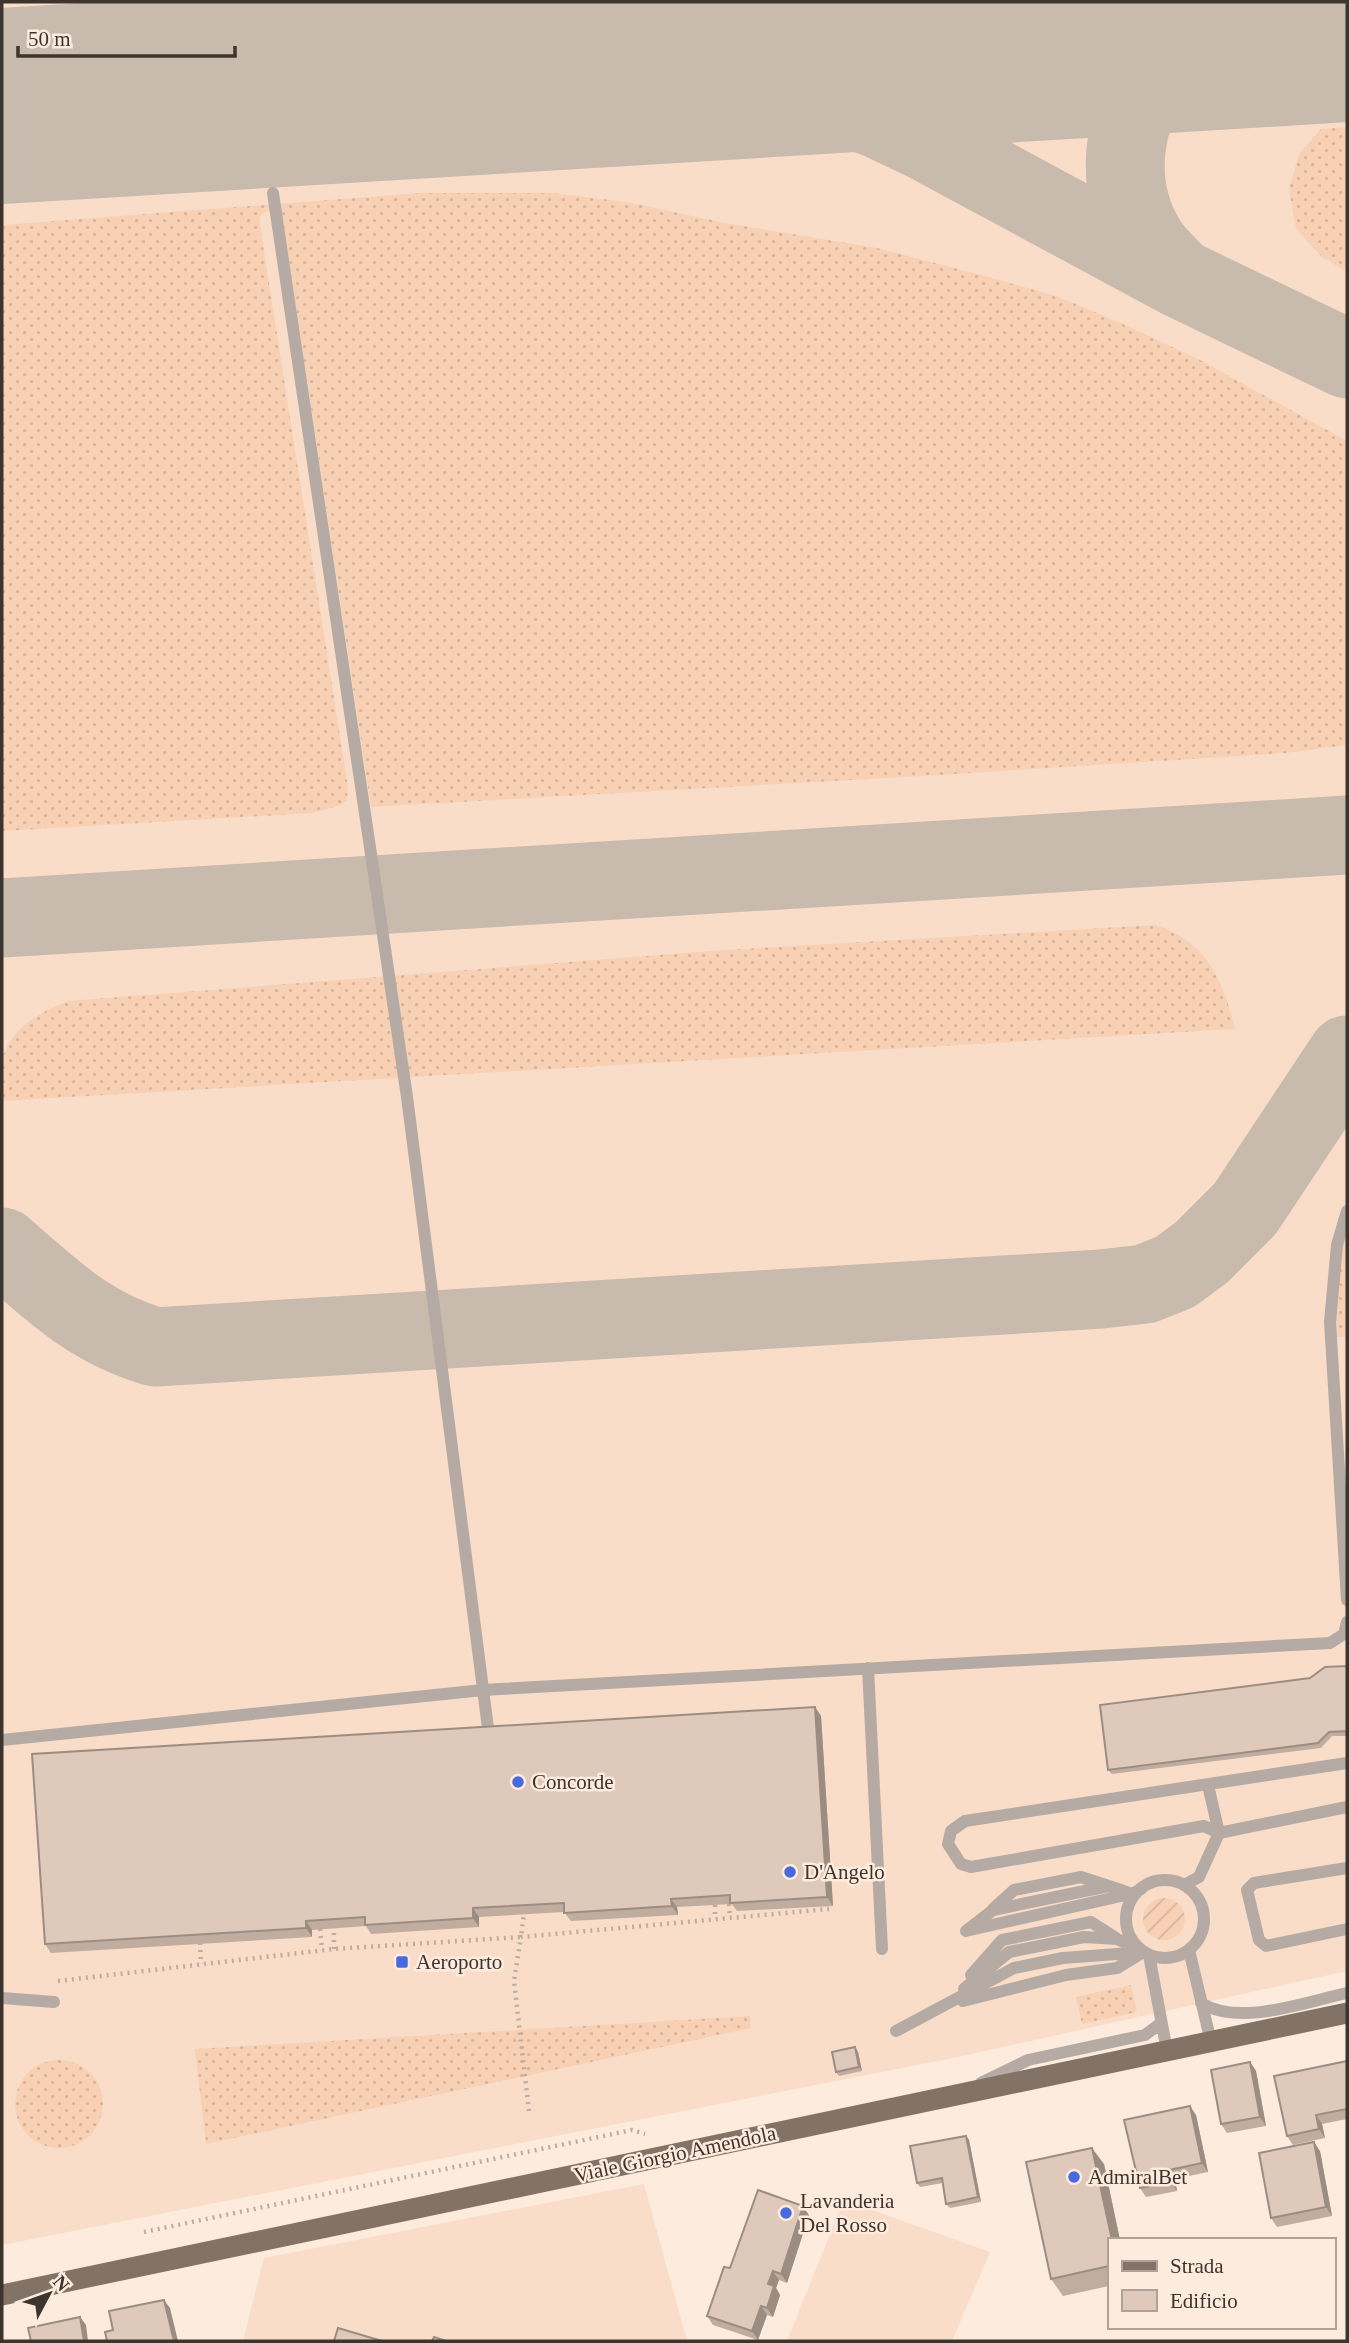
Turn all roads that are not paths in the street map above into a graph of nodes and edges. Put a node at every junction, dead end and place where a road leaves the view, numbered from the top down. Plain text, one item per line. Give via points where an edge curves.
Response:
1 (273, 193) dead end
2 (1347, 1211) edge
3 (1341, 1405) edge
4 (1347, 1600) edge
5 (1347, 1622) edge
6 (868, 1668) junction
7 (483, 1690) junction
8 (488, 1736) edge
9 (2, 1740) edge
10 (1347, 1763) edge
11 (1208, 1785) junction
12 (1347, 1807) edge
13 (1219, 1833) junction
14 (1347, 1868) edge
15 (1184, 1885) junction
16 (1137, 1891) junction
17 (1347, 1929) edge
18 (882, 1949) dead end
19 (1189, 1950) junction
20 (1147, 1953) junction
21 (1347, 1993) edge
22 (2, 1998) edge
23 (54, 2002) dead end
24 (1201, 2003) junction
25 (942, 2007) junction
26 (1347, 2013) edge
27 (1160, 2023) junction
28 (896, 2031) dead end
29 (1211, 2042) junction
30 (1167, 2051) junction
31 (956, 2095) junction
32 (2, 2295) edge

1 - 7 lane via 407,1097
2 - 3 lane via 1337,1245 1329,1322
3 - 4 lane
5 - 6 lane via 1344,1634 1330,1643
6 - 7 lane
6 - 18 lane
7 - 8 lane
7 - 9 lane
10 - 11 lane
11 - 13 lane
11 - 13 lane via 965,1821 951,1830 948,1843 955,1858 971,1867 1204,1826
12 - 13 lane
13 - 15 lane via 1199,1878
14 - 17 lane via 1254,1883 1247,1890 1259,1940 1266,1946
15 - 16 lane via 1162,1880
15 - 19 lane via 1203,1911 1202,1933
16 - 16 lane via 966,1931 993,1910 1109,1886
16 - 20 lane via 1126,1921 1135,1944
19 - 20 lane via 1168,1958
19 - 24 lane
20 - 25 lane via 1117,1968 1066,1975
20 - 25 lane via 1063,1958 1014,1968
20 - 25 lane via 1116,1939 1084,1937 1009,1952
20 - 27 lane
21 - 24 lane via 1253,2014 1213,2011
22 - 23 lane
24 - 29 lane
25 - 28 lane
26 - 29 main road, Viale Giorgio Amendola
27 - 30 lane
27 - 31 lane via 1145,2035 1028,2060
29 - 30 main road, Viale Giorgio Amendola
30 - 31 main road, Viale Giorgio Amendola
31 - 32 main road, Viale Giorgio Amendola

